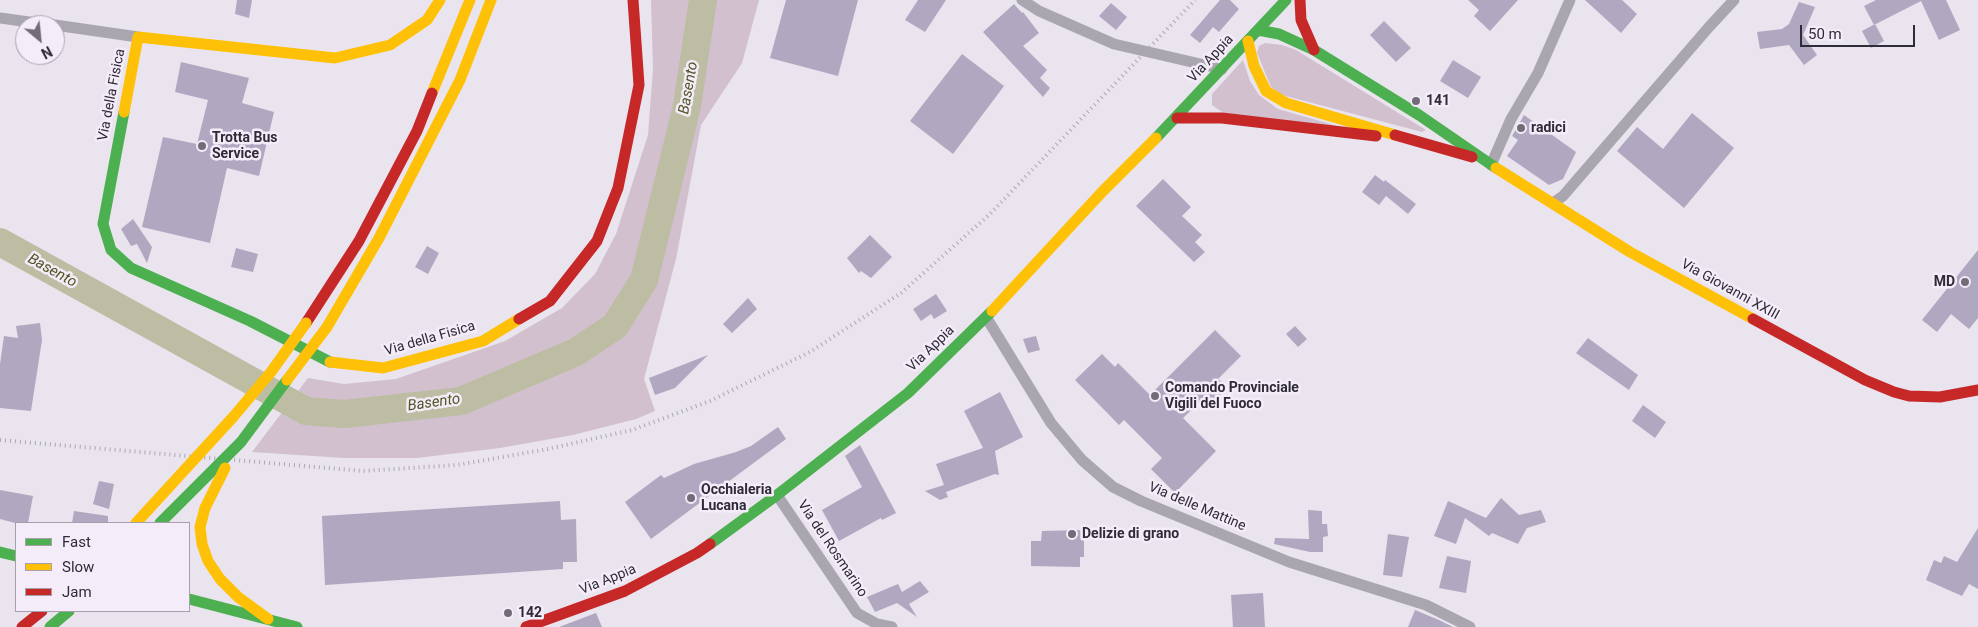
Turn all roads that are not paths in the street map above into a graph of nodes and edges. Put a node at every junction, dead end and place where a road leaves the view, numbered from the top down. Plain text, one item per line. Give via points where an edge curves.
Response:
1 (440, 0) edge
2 (470, 0) edge
3 (491, 0) edge
4 (633, 0) edge
5 (1022, 0) edge
6 (1286, 0) edge
7 (1300, 0) edge
8 (1570, 0) edge
9 (1734, 0) edge
10 (0, 18) edge
11 (15, 20) edge
12 (65, 27) edge
13 (1258, 30) junction
14 (138, 37) junction
15 (1248, 41) junction
16 (1314, 50) junction
17 (1222, 69) junction
18 (1176, 118) junction
19 (1408, 140) junction
20 (1488, 163) junction
21 (1553, 203) junction
22 (986, 317) junction
23 (1978, 390) edge
24 (241, 442) junction
25 (777, 495) junction
26 (137, 522) edge
27 (161, 522) edge
28 (0, 552) edge
29 (15, 556) edge
30 (190, 599) edge
31 (68, 612) edge
32 (38, 614) edge
33 (268, 619) junction
34 (22, 627) edge
35 (50, 627) edge
36 (297, 627) edge
37 (526, 627) edge
38 (892, 627) edge
39 (1470, 627) edge

1 - 14 main road via 427,20 390,45 335,58
2 - 26 main road, bridge via 417,131 359,241 271,372
3 - 24 main road, bridge via 460,80 379,238 327,328
4 - 14 main road, Via della Fisica via 639,85 618,188 597,241 550,301 492,336 383,368 333,364 250,320 131,268 111,250 103,224
5 - 17 street via 1039,11 1114,44
6 - 13 main road, Via Appia
7 - 16 main road via 1300,20
8 - 20 street via 1538,73
9 - 21 street via 1564,196
10 - 11 street
12 - 14 street
13 - 15 main road, Via Appia
13 - 16 main road via 1279,34
15 - 17 main road, Via Appia
15 - 19 main road via 1254,66 1266,91 1275,98
16 - 20 main road via 1419,114
17 - 18 main road, Via Appia
18 - 19 main road via 1222,118
18 - 22 main road, Via Appia
19 - 20 main road
20 - 21 main road, Via Giovanni XXIII
21 - 23 main road, Via Giovanni XXIII via 1630,252 1864,380 1909,396 1940,397
22 - 25 main road, Via Appia via 908,393
22 - 39 street, Via delle Mattine via 1051,423 1082,460 1112,487 1289,562 1426,605
24 - 27 main road, bridge
24 - 33 main road, bridge via 204,508 201,536 208,561 226,585
25 - 37 main road, Via Appia via 697,553 659,575 625,591
25 - 38 street, Via del Rosmarino via 857,613 877,624
28 - 29 main road
30 - 33 main road
31 - 35 main road
32 - 34 main road
33 - 36 main road

